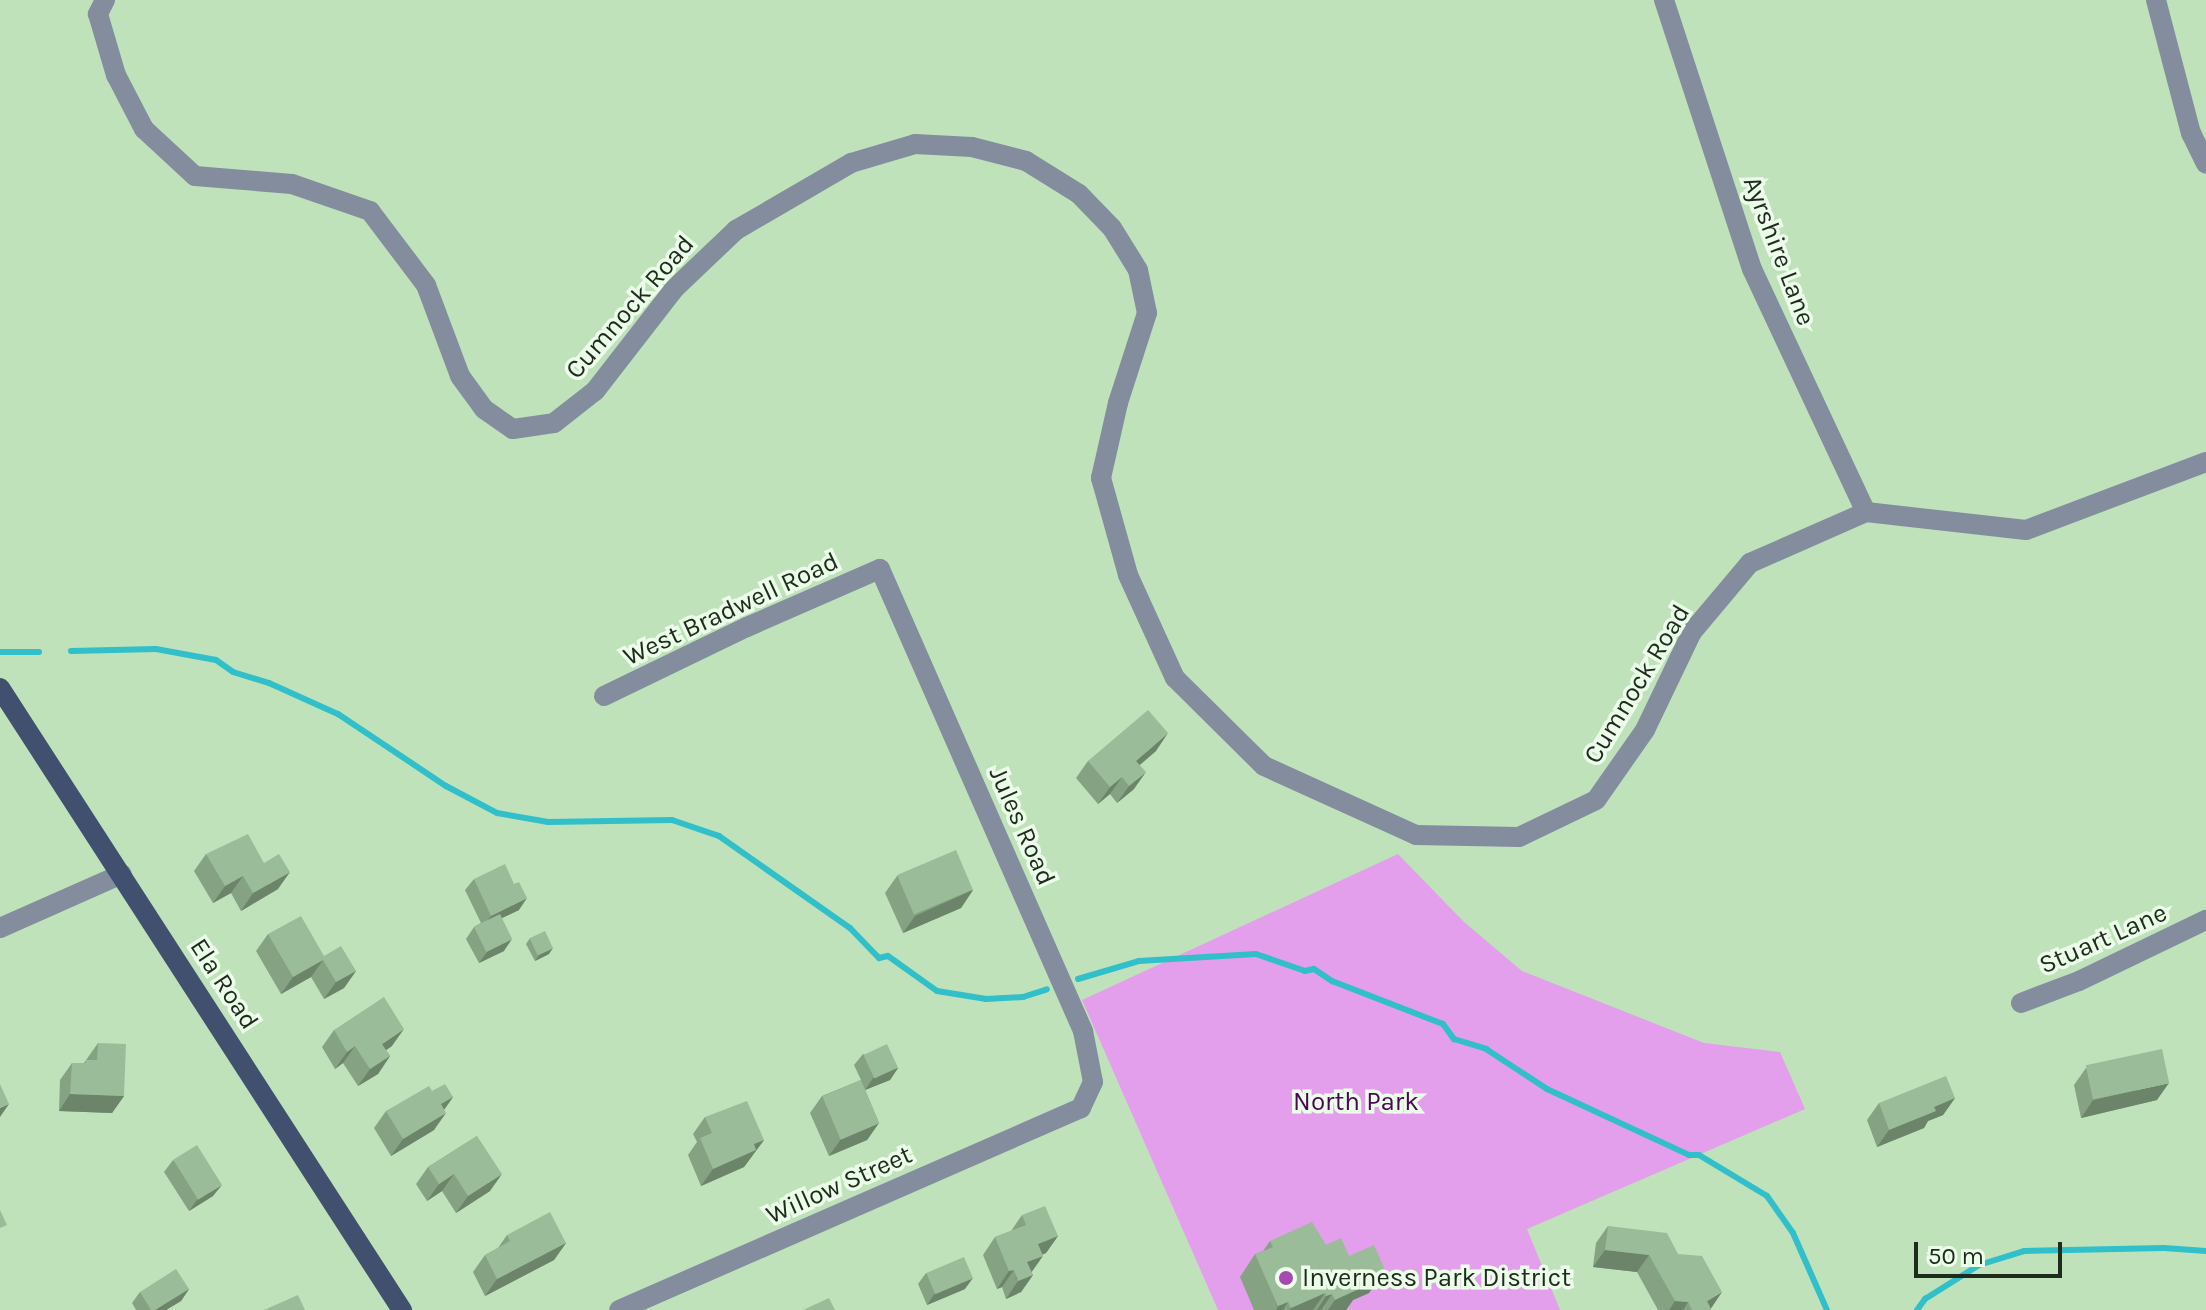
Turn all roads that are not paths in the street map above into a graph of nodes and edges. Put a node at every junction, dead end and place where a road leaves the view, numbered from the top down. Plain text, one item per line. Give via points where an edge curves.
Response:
1 (105, 0) edge
2 (1664, 0) edge
3 (2156, 0) edge
4 (2206, 164) edge
5 (2206, 462) edge
6 (1866, 512) junction
7 (880, 569) joint
8 (0, 688) edge
9 (604, 696) dead end
10 (122, 874) junction
11 (2206, 920) edge
12 (0, 928) edge
13 (2021, 1003) dead end
14 (1081, 1108) joint
15 (402, 1310) edge
16 (619, 1310) edge

1 - 6 street, Cumnock Road via 98,14 116,75 144,129 195,176 292,184 370,211 426,285 460,376 484,409 513,429 554,423 595,391 674,289 736,230 851,163 915,144 972,147 1026,161 1079,194 1112,228 1138,270 1147,313 1101,478 1128,575 1175,678 1264,766 1416,835 1519,837 1596,800 1645,730 1692,632 1750,563
2 - 6 street, Ayrshire Lane via 1752,269
3 - 4 street via 2191,133
5 - 6 street via 2026,530
7 - 9 street, West Bradwell Road
7 - 14 street, Jules Road via 1083,1031 1093,1082
8 - 10 main road, Ela Road
10 - 12 street
10 - 15 main road, Ela Road
11 - 13 street, Stuart Lane
14 - 16 street, Willow Street

